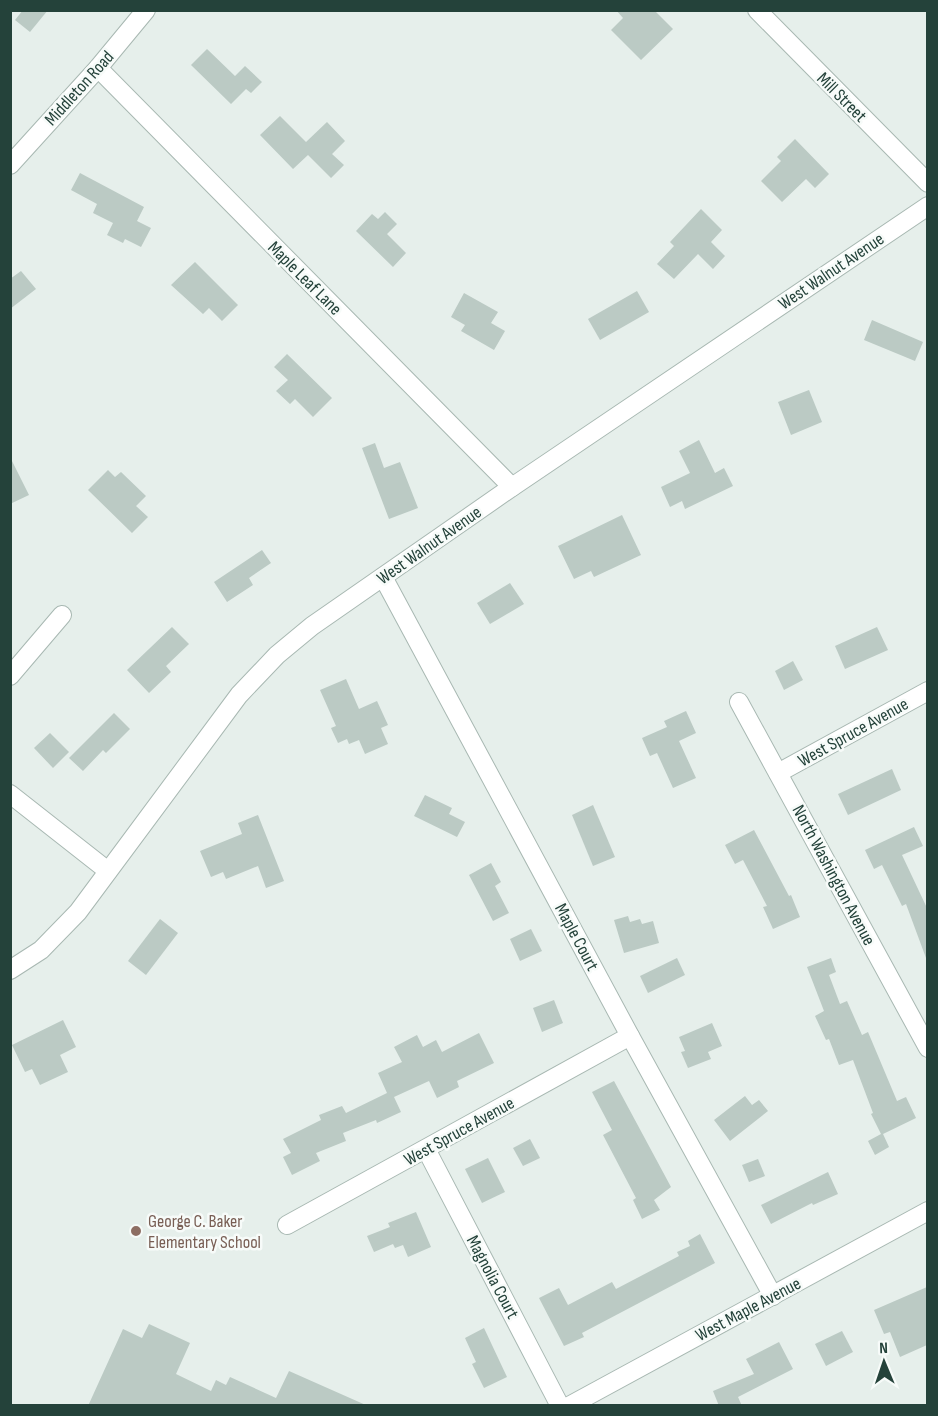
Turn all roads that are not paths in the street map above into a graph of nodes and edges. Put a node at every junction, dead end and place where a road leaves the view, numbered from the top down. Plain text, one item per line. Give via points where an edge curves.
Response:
1 (146, 10) edge
2 (757, 10) edge
3 (98, 68) junction
4 (10, 165) edge
5 (927, 183) edge
6 (927, 206) edge
7 (512, 487) junction
8 (383, 577) junction
9 (62, 615) dead end
10 (10, 676) edge
11 (927, 691) edge
12 (739, 702) dead end
13 (778, 773) junction
14 (10, 794) edge
15 (108, 871) junction
16 (10, 970) edge
17 (630, 1036) junction
18 (927, 1048) edge
19 (426, 1149) junction
20 (927, 1211) edge
21 (287, 1225) dead end
22 (773, 1296) junction
23 (560, 1406) edge
24 (569, 1406) edge

1 - 3 street, Middleton Road
2 - 5 street, Mill Street
3 - 4 street, Middleton Road
3 - 7 street, Maple Leaf Lane
6 - 7 street, West Walnut Avenue
7 - 8 street, West Walnut Avenue
8 - 15 street, West Walnut Avenue via 312,626 239,695
8 - 17 street, Maple Court
9 - 10 street
11 - 13 street, West Spruce Avenue
12 - 13 street, North Washington Avenue
13 - 18 street, North Washington Avenue
14 - 15 street
15 - 16 street, West Walnut Avenue via 70,920 40,950
17 - 19 street, West Spruce Avenue
17 - 22 street, Maple Court
19 - 21 street, West Spruce Avenue
19 - 23 street, Magnolia Court
20 - 22 street, West Maple Avenue
22 - 24 street, West Maple Avenue

